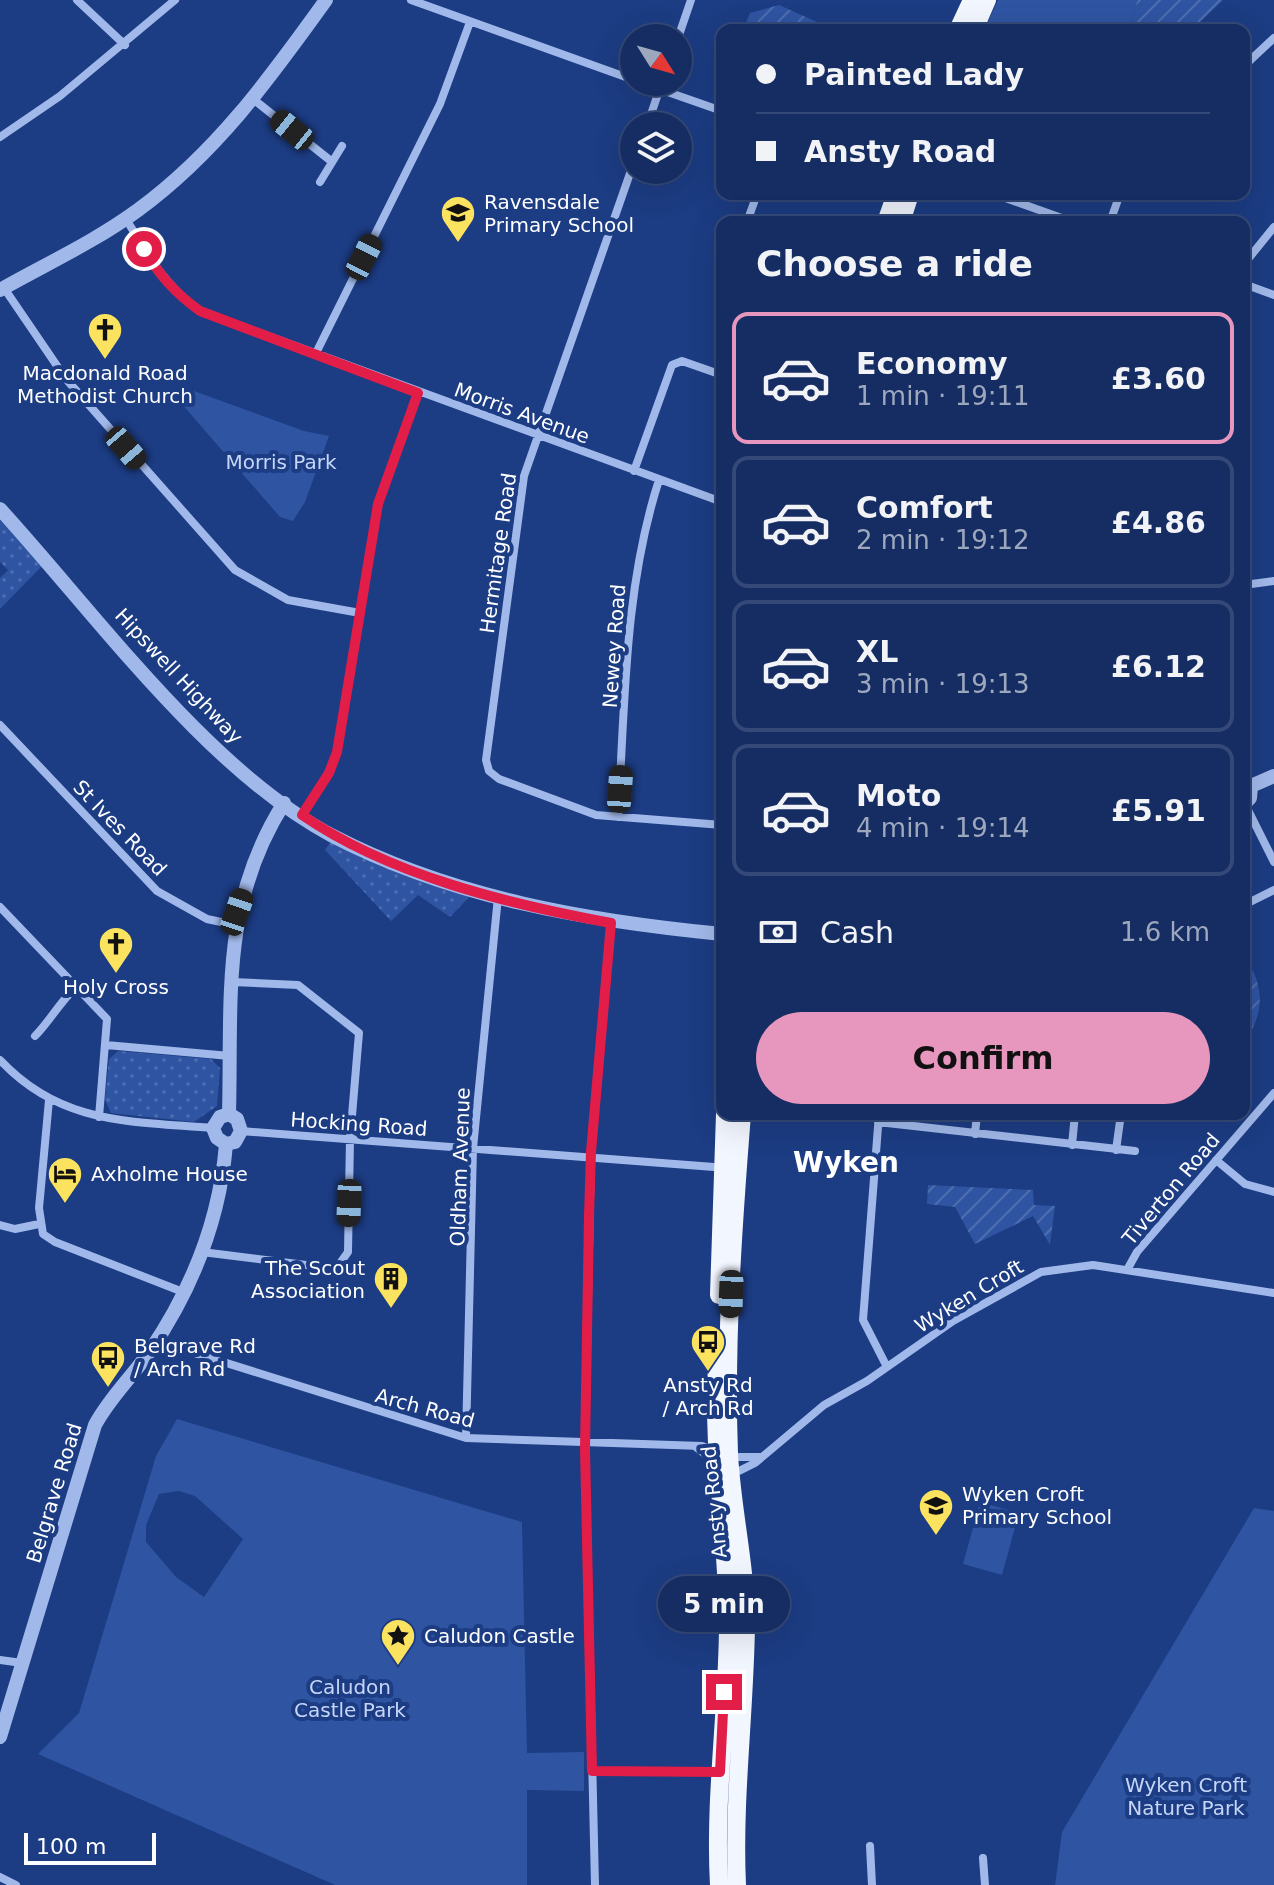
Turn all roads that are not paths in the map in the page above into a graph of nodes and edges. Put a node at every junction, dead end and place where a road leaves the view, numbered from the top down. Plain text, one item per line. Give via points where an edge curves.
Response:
1 (77, 0) edge
2 (175, 0) edge
3 (326, 0) edge
4 (411, 0) edge
5 (691, 0) edge
6 (972, 0) edge
7 (987, 0) edge
8 (470, 22) junction
9 (683, 24) edge
10 (961, 24) edge
11 (977, 24) edge
12 (1274, 38) edge
13 (125, 45) junction
14 (1250, 60) edge
15 (620, 75) edge
16 (685, 96) edge
17 (253, 99) junction
18 (716, 109) edge
19 (0, 137) edge
20 (342, 146) dead end
21 (331, 161) junction
22 (320, 182) dead end
23 (626, 184) edge
24 (1011, 200) edge
25 (1056, 216) edge
26 (126, 219) junction
27 (1274, 227) edge
28 (1250, 257) edge
29 (1250, 286) edge
30 (2, 289) edge
31 (1274, 295) edge
32 (315, 355) junction
33 (716, 373) edge
34 (418, 393) junction
35 (537, 435) junction
36 (634, 471) junction
37 (659, 480) junction
38 (716, 500) edge
39 (0, 509) edge
40 (1274, 581) edge
41 (1250, 584) edge
42 (360, 613) junction
43 (0, 725) edge
44 (1274, 776) edge
45 (1250, 783) edge
46 (284, 803) junction
47 (302, 815) junction
48 (1250, 816) edge
49 (618, 817) junction
50 (716, 825) edge
51 (1274, 862) edge
52 (1274, 890) edge
53 (498, 897) junction
54 (1250, 902) edge
55 (0, 907) edge
56 (611, 923) junction
57 (235, 925) junction
58 (716, 933) edge
59 (232, 982) junction
60 (76, 987) junction
61 (35, 1036) dead end
62 (106, 1045) junction
63 (230, 1056) junction
64 (0, 1060) edge
65 (1274, 1093) edge
66 (49, 1100) junction
67 (229, 1114) junction
68 (99, 1117) junction
69 (725, 1120) edge
70 (740, 1120) edge
71 (878, 1120) edge
72 (890, 1120) edge
73 (976, 1120) edge
74 (1074, 1120) edge
75 (1120, 1120) edge
76 (213, 1128) junction
77 (241, 1131) junction
78 (975, 1134) junction
79 (350, 1139) junction
80 (226, 1144) junction
81 (1072, 1145) junction
82 (473, 1148) junction
83 (1116, 1150) junction
84 (1135, 1151) dead end
85 (591, 1158) junction
86 (1216, 1160) junction
87 (724, 1168) junction
88 (1274, 1192) edge
89 (39, 1224) junction
90 (0, 1225) edge
91 (202, 1252) junction
92 (1127, 1270) junction
93 (183, 1292) junction
94 (1274, 1293) edge
95 (156, 1341) junction
96 (887, 1367) junction
97 (466, 1438) junction
98 (585, 1443) junction
99 (718, 1458) junction
100 (0, 1660) edge
101 (22, 1663) junction
102 (0, 1737) edge
103 (592, 1771) junction
104 (729, 1772) junction
105 (870, 1846) dead end
106 (983, 1858) dead end
107 (0, 1877) edge
108 (16, 1885) edge
109 (595, 1885) edge
110 (719, 1885) edge
111 (737, 1885) edge
112 (872, 1885) edge
113 (985, 1885) edge

1 - 13 street
2 - 13 street
3 - 17 street
4 - 8 street
5 - 9 street
6 - 10 highway
7 - 11 highway
8 - 15 street
8 - 32 street via 440,104
12 - 14 street
13 - 19 street
16 - 18 street
17 - 21 street
17 - 26 street via 209,149
20 - 21 street
21 - 22 street
23 - 35 street, Hermitage Road
24 - 25 street
26 - 30 street
26 - 32 street, Morris Avenue via 157,272 179,296 230,325
27 - 28 street
29 - 31 street
30 - 42 street via 66,379 235,570 292,602
32 - 34 street, Morris Avenue
33 - 36 street via 674,363
34 - 35 street, Morris Avenue
34 - 42 street via 378,504
35 - 36 street, Morris Avenue
35 - 49 street, Hermitage Road via 524,476 486,760 491,773 508,783 586,813
36 - 37 street, Morris Avenue
37 - 38 street, Morris Avenue
37 - 49 street, Newey Road via 633,587
39 - 46 street, Hipswell Highway via 184,716
40 - 41 street
42 - 47 street via 337,752
43 - 57 street, St Ives Road via 157,891 207,919
44 - 45 street
46 - 47 street, Hipswell Highway
46 - 57 street via 268,825
47 - 53 street, Hipswell Highway via 329,834 391,862
48 - 51 street
49 - 50 street
52 - 54 street
53 - 56 street, Hipswell Highway
53 - 82 street, Oldham Avenue
55 - 60 street
56 - 58 street, Hipswell Highway
56 - 85 street
57 - 59 street
59 - 63 street
59 - 79 street via 298,985 359,1033
60 - 61 street
60 - 62 street via 107,1019
62 - 63 street
62 - 68 street
63 - 67 street
64 - 66 street
65 - 86 street, Tiverton Road
66 - 68 street
66 - 89 street
67 - 76 street
67 - 77 street
68 - 76 street
69 - 87 highway, Ansty Road
70 - 87 highway, Ansty Road
71 - 96 street via 863,1320
72 - 78 street
73 - 78 street
74 - 81 street
75 - 83 street
76 - 80 street
77 - 79 street, Hocking Road
77 - 80 street via 235,1142
78 - 81 street
79 - 82 street, Hocking Road
79 - 91 street via 348,1252 338,1266
80 - 91 street, Belgrave Road via 217,1206
81 - 83 street
82 - 85 street, Hocking Road
82 - 97 street, Oldham Avenue
83 - 84 street
85 - 87 street, Hocking Road
85 - 98 street
86 - 88 street via 1245,1184
86 - 92 street, Tiverton Road
87 - 99 highway, Ansty Road via 728,1369
89 - 90 street via 15,1229
89 - 93 street via 55,1242
91 - 93 street, Belgrave Road
92 - 94 street, Wyken Croft
92 - 96 street, Wyken Croft via 1078,1264 1041,1272 953,1321
93 - 95 street, Belgrave Road
95 - 97 street, Arch Road
95 - 101 street, Belgrave Road via 95,1425
96 - 99 street, Wyken Croft via 824,1405 742,1470
97 - 98 street, Arch Road
98 - 99 street, Arch Road
98 - 103 street
99 - 104 highway, Ansty Road via 745,1597
100 - 101 street
101 - 102 street, Belgrave Road
103 - 104 street
103 - 109 street
104 - 110 highway, Ansty Road
104 - 111 highway, Ansty Road
105 - 112 street
106 - 113 street
107 - 108 street

